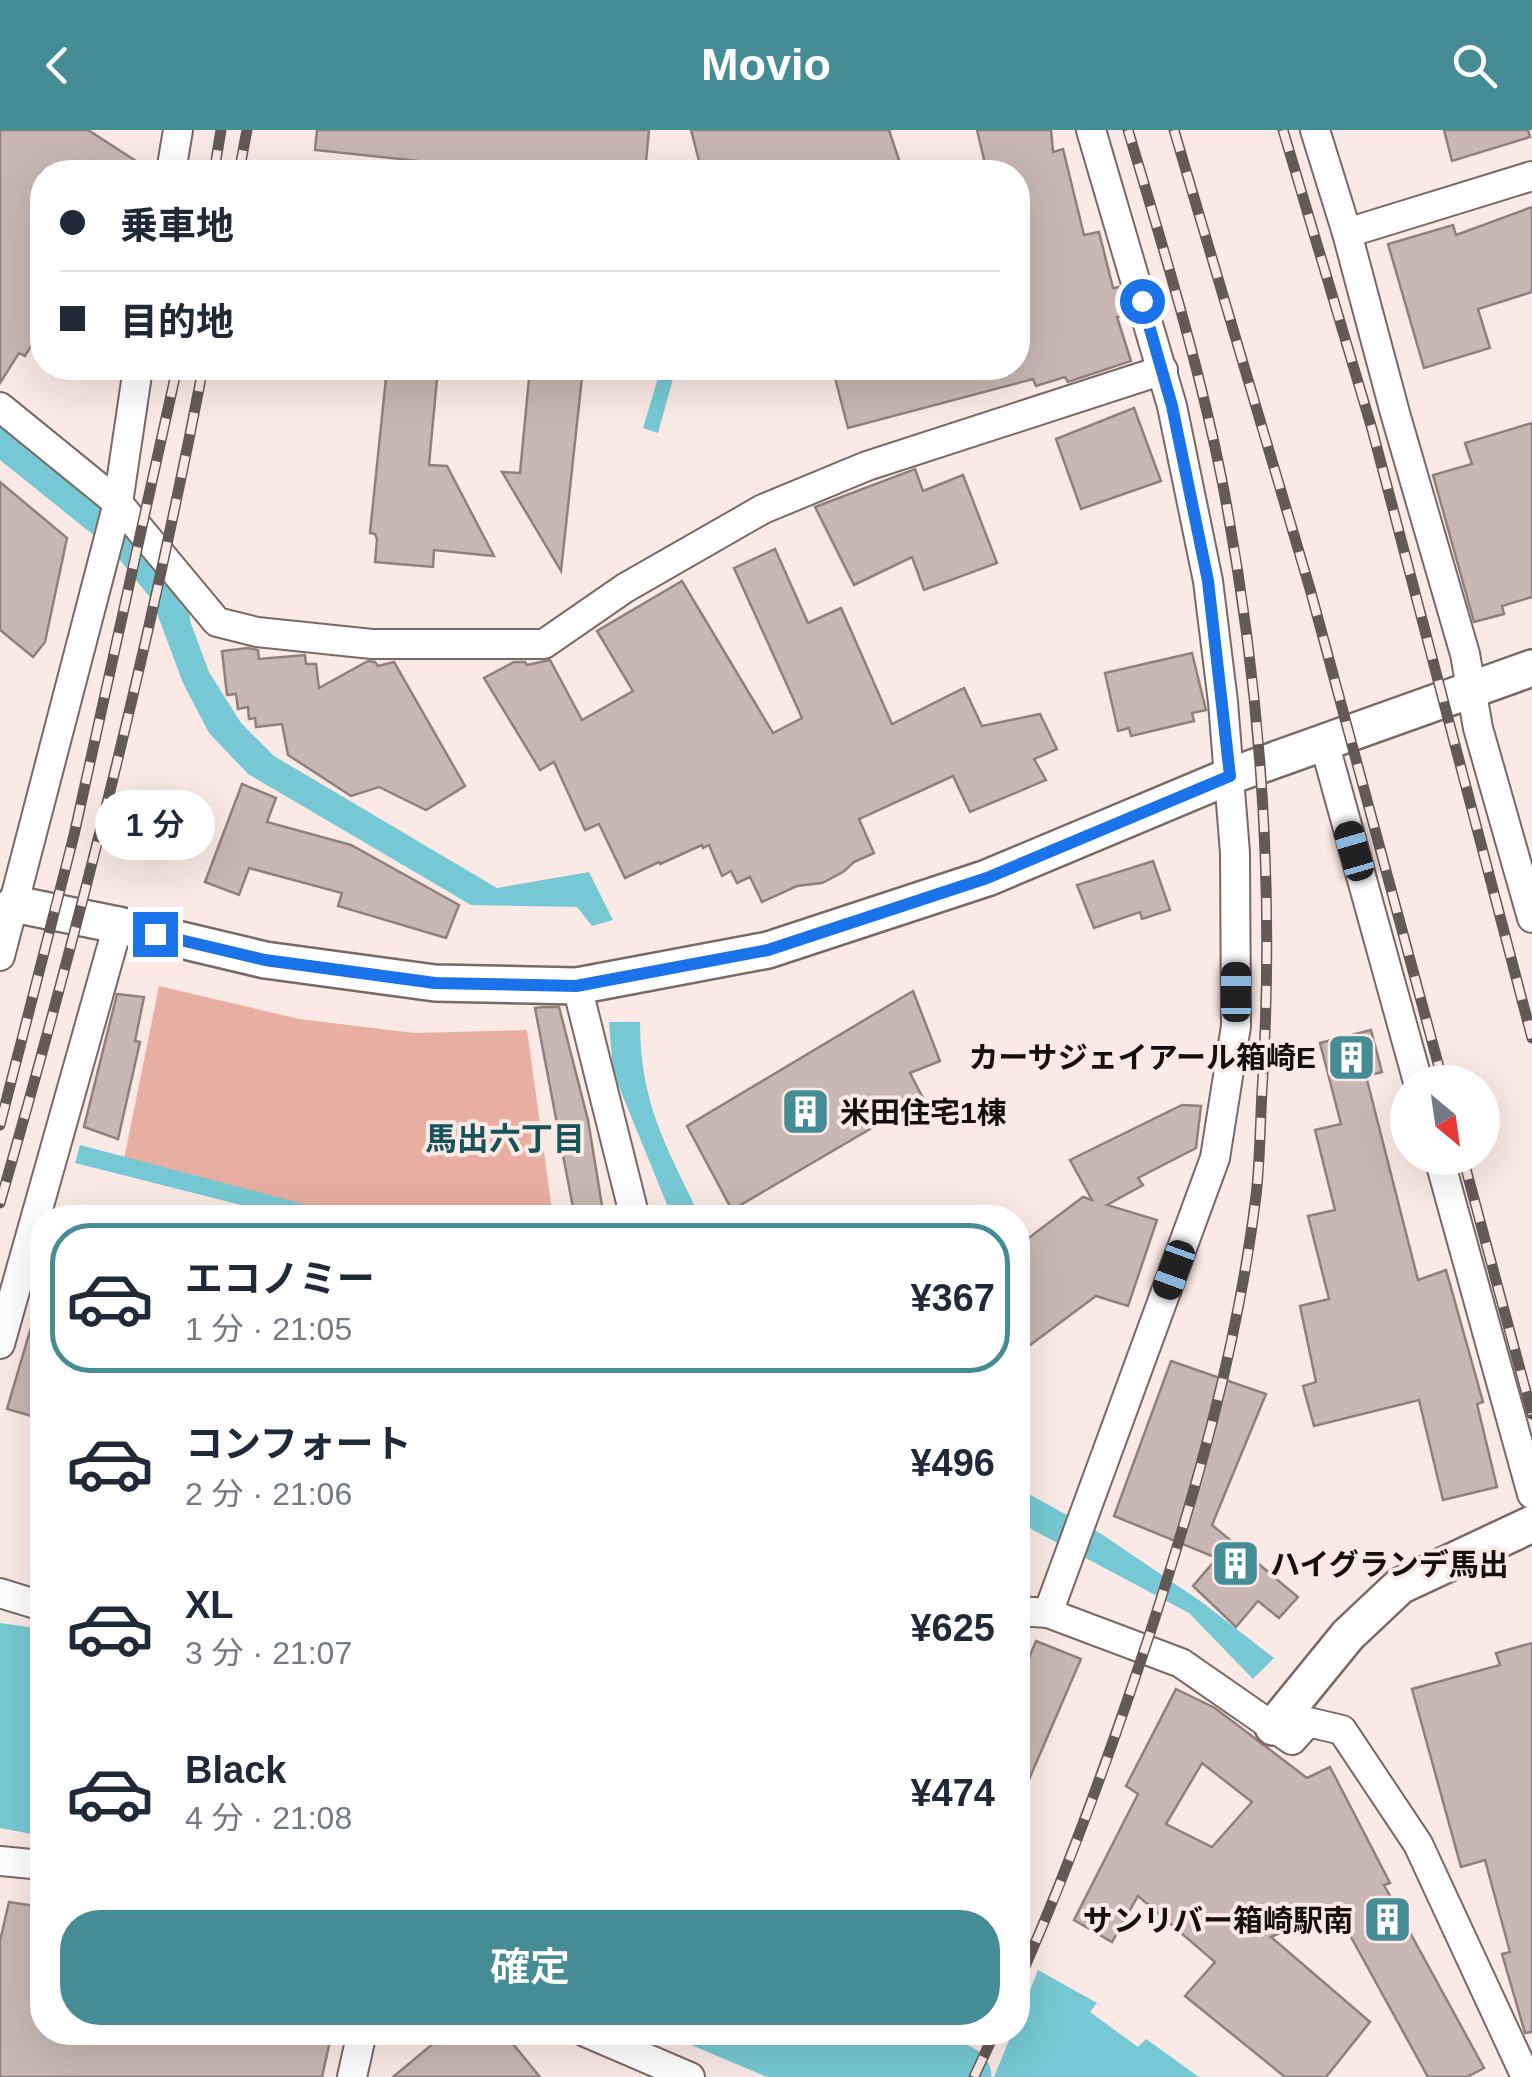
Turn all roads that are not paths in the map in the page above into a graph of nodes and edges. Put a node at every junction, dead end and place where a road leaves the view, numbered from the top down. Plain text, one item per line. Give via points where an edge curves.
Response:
1 (178, 130) edge
2 (1091, 130) edge
3 (1315, 130) edge
4 (173, 160) edge
5 (1532, 176) edge
6 (1347, 232) junction
7 (1163, 370) junction
8 (136, 380) edge
9 (0, 408) edge
10 (118, 503) junction
11 (1532, 668) edge
12 (1470, 690) junction
13 (1324, 742) junction
14 (1230, 776) junction
15 (7, 902) edge
16 (1532, 918) edge
17 (118, 925) junction
18 (0, 956) edge
19 (576, 986) junction
20 (1413, 1065) edge
21 (1444, 1175) edge
22 (39, 1205) edge
23 (632, 1205) edge
24 (30, 1237) edge
25 (0, 1344) edge
26 (1532, 1494) edge
27 (1532, 1524) edge
28 (0, 1593) edge
29 (30, 1602) edge
30 (1030, 1612) edge
31 (1048, 1613) junction
32 (1273, 1727) junction
33 (0, 1862) edge
34 (30, 1864) edge
35 (359, 2045) edge
36 (615, 2045) edge
37 (352, 2077) edge
38 (690, 2077) edge
39 (1526, 2077) edge

1 - 4 street
2 - 7 street
3 - 6 street
5 - 6 street
6 - 12 street
7 - 10 street via 885,460 763,509 544,644 372,644 216,622
7 - 14 street via 1208,581
8 - 10 street
9 - 10 street
10 - 15 street
11 - 12 street
12 - 13 street
12 - 16 street
13 - 14 street
13 - 20 street
14 - 19 street via 987,878 768,950
14 - 31 street via 1236,1026 1215,1158
15 - 17 street
15 - 18 street
17 - 19 street via 265,960 435,983
17 - 22 street
19 - 23 street
21 - 26 street
24 - 25 street
27 - 32 street via 1400,1586 1348,1635
28 - 29 street
30 - 31 street
31 - 32 street via 1181,1663
32 - 39 street via 1292,1740 1308,1722 1342,1730 1418,1844
33 - 34 street
35 - 37 street
36 - 38 street

